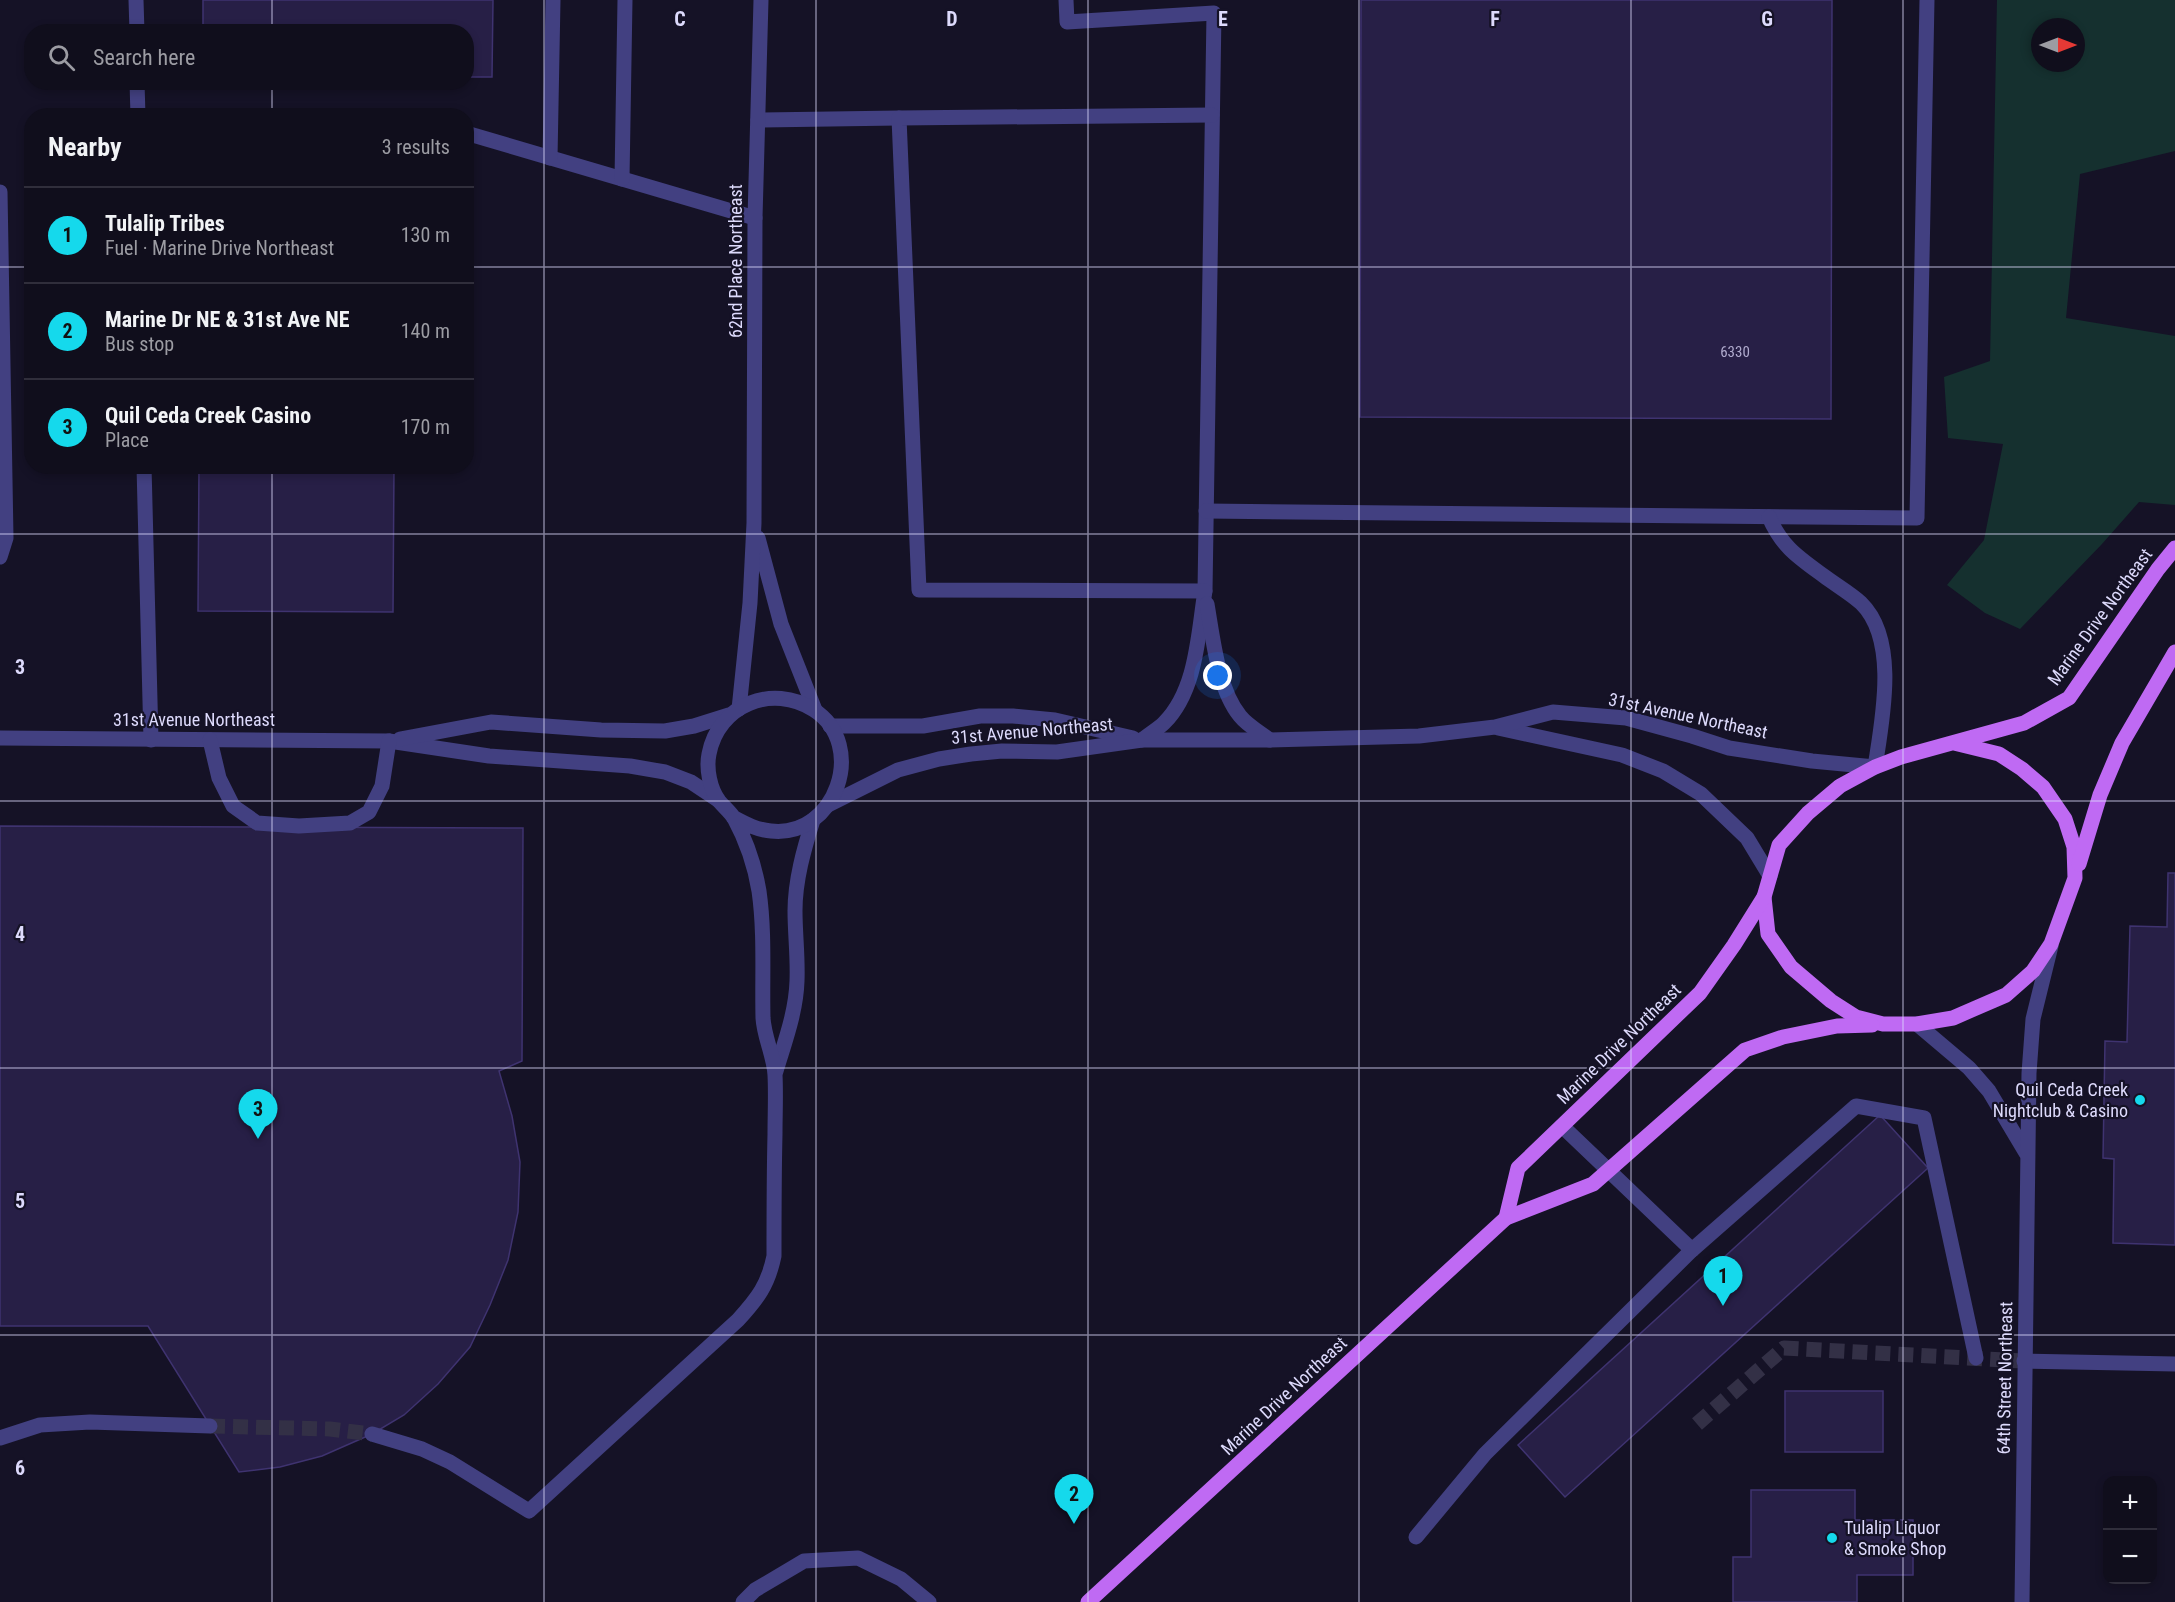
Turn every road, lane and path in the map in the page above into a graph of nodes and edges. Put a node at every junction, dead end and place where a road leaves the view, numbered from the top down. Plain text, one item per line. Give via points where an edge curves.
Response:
1 (136, 0) edge
2 (553, 0) edge
3 (625, 0) edge
4 (761, 0) edge
5 (1066, 0) edge
6 (1927, 0) edge
7 (137, 24) edge
8 (137, 90) edge
9 (138, 108) edge
10 (1212, 115) junction
11 (899, 118) junction
12 (758, 120) junction
13 (474, 135) edge
14 (550, 158) junction
15 (622, 179) junction
16 (0, 192) edge
17 (755, 218) junction
18 (144, 474) edge
19 (1206, 511) junction
20 (1769, 517) junction
21 (754, 523) junction
22 (2175, 548) edge
23 (0, 557) edge
24 (1205, 591) junction
25 (2175, 652) edge
26 (815, 710) junction
27 (734, 712) junction
28 (830, 726) junction
29 (1495, 727) junction
30 (0, 738) edge
31 (150, 740) junction
32 (210, 740) junction
33 (1142, 740) junction
34 (1270, 740) junction
35 (388, 741) junction
36 (1954, 743) junction
37 (1875, 767) junction
38 (718, 800) junction
39 (828, 805) junction
40 (734, 817) junction
41 (813, 820) junction
42 (1770, 876) junction
43 (2075, 878) junction
44 (1764, 897) junction
45 (2051, 944) junction
46 (1883, 1024) junction
47 (1917, 1024) junction
48 (775, 1074) junction
49 (1562, 1126) junction
50 (2027, 1154) junction
51 (1608, 1170) junction
52 (1506, 1218) junction
53 (1692, 1250) junction
54 (1976, 1358) dead end
55 (2024, 1361) junction
56 (2137, 1364) junction
57 (2175, 1364) edge
58 (2175, 1376) edge
59 (210, 1425) tunnel mouth
60 (372, 1434) tunnel mouth
61 (0, 1438) edge
62 (1416, 1537) dead end
63 (743, 1602) edge
64 (929, 1602) edge
65 (1088, 1602) edge
66 (2022, 1602) edge

1 - 7 street
2 - 14 street
3 - 15 street
4 - 12 street, 62nd Place Northeast
5 - 10 street via 1066,22 1214,14
6 - 20 street via 1917,518
8 - 9 street
10 - 11 street
10 - 19 street
11 - 12 street
11 - 24 street via 919,590
12 - 17 street, 62nd Place Northeast
13 - 14 street
14 - 15 street
15 - 17 street
16 - 23 street via 6,538
17 - 21 street, 62nd Place Northeast
18 - 31 street
19 - 20 street
19 - 24 street
20 - 37 street via 1788,550 1863,604 1882,636 1885,700
21 - 26 street, 62nd Place Northeast via 781,624
21 - 27 street, 62nd Place Northeast via 750,603
22 - 36 main road, Marine Drive Northeast via 2069,698 2024,723
24 - 33 street via 1194,658 1182,698 1164,723
24 - 34 street via 1226,690 1241,717
25 - 43 main road via 2122,742 2100,795
26 - 27 street via 795,700 772,697 749,702
26 - 28 street
27 - 35 street, 31st Avenue Northeast via 665,731 491,722
27 - 38 street via 715,733 708,755 709,778
28 - 33 street, 31st Avenue Northeast via 923,726 980,716 1013,716 1055,720
28 - 39 street via 839,745 842,766 838,787
29 - 34 street, 31st Avenue Northeast via 1419,736
29 - 37 street, 31st Avenue Northeast via 1553,712 1626,718 1729,748
29 - 42 street, 31st Avenue Northeast via 1622,755 1663,771 1701,794 1747,838
30 - 31 street, 31st Avenue Northeast
31 - 32 street, 31st Avenue Northeast
32 - 35 street, 31st Avenue Northeast
32 - 35 street via 219,778 233,806 257,823 299,826 350,823 369,812 382,786
33 - 34 street, 31st Avenue Northeast
33 - 39 street, 31st Avenue Northeast via 1057,752 1002,751 939,759 898,770
35 - 38 street, 31st Avenue Northeast via 489,756 665,772 691,782
36 - 37 main road, Marine Drive Northeast
36 - 43 main road via 1998,754 2043,787 2065,819 2074,847
37 - 42 main road, Marine Drive Northeast via 1840,786 1808,813 1779,845
38 - 40 street
39 - 41 street
40 - 41 street via 752,827 773,831 794,829
40 - 48 street via 758,890 763,1021
41 - 48 street via 795,909 795,1000
42 - 44 main road, Marine Drive Northeast
43 - 45 main road
44 - 46 main road via 1768,934 1791,967 1856,1017
44 - 49 main road, Marine Drive Northeast via 1700,993
45 - 47 main road via 2032,971 2006,995 1953,1018
45 - 50 street, 64th Street Northeast via 2033,1019
46 - 47 main road
46 - 51 main road, Marine Drive Northeast via 1837,1026 1744,1050
47 - 50 street via 1989,1090
48 - 60 street via 774,1256 770,1276 758,1298 529,1511 450,1462
49 - 51 street
49 - 52 main road, Marine Drive Northeast via 1518,1168
50 - 55 street, 64th Street Northeast
51 - 52 main road, Marine Drive Northeast via 1593,1184
51 - 53 street
52 - 65 main road, Marine Drive Northeast
53 - 54 street via 1856,1106 1924,1118
53 - 62 street via 1485,1454
55 - 56 street
55 - 66 street, 64th Street Northeast
56 - 57 street
56 - 58 street
59 - 61 street via 40,1425
63 - 64 street via 755,1590 804,1561 858,1558 901,1579

